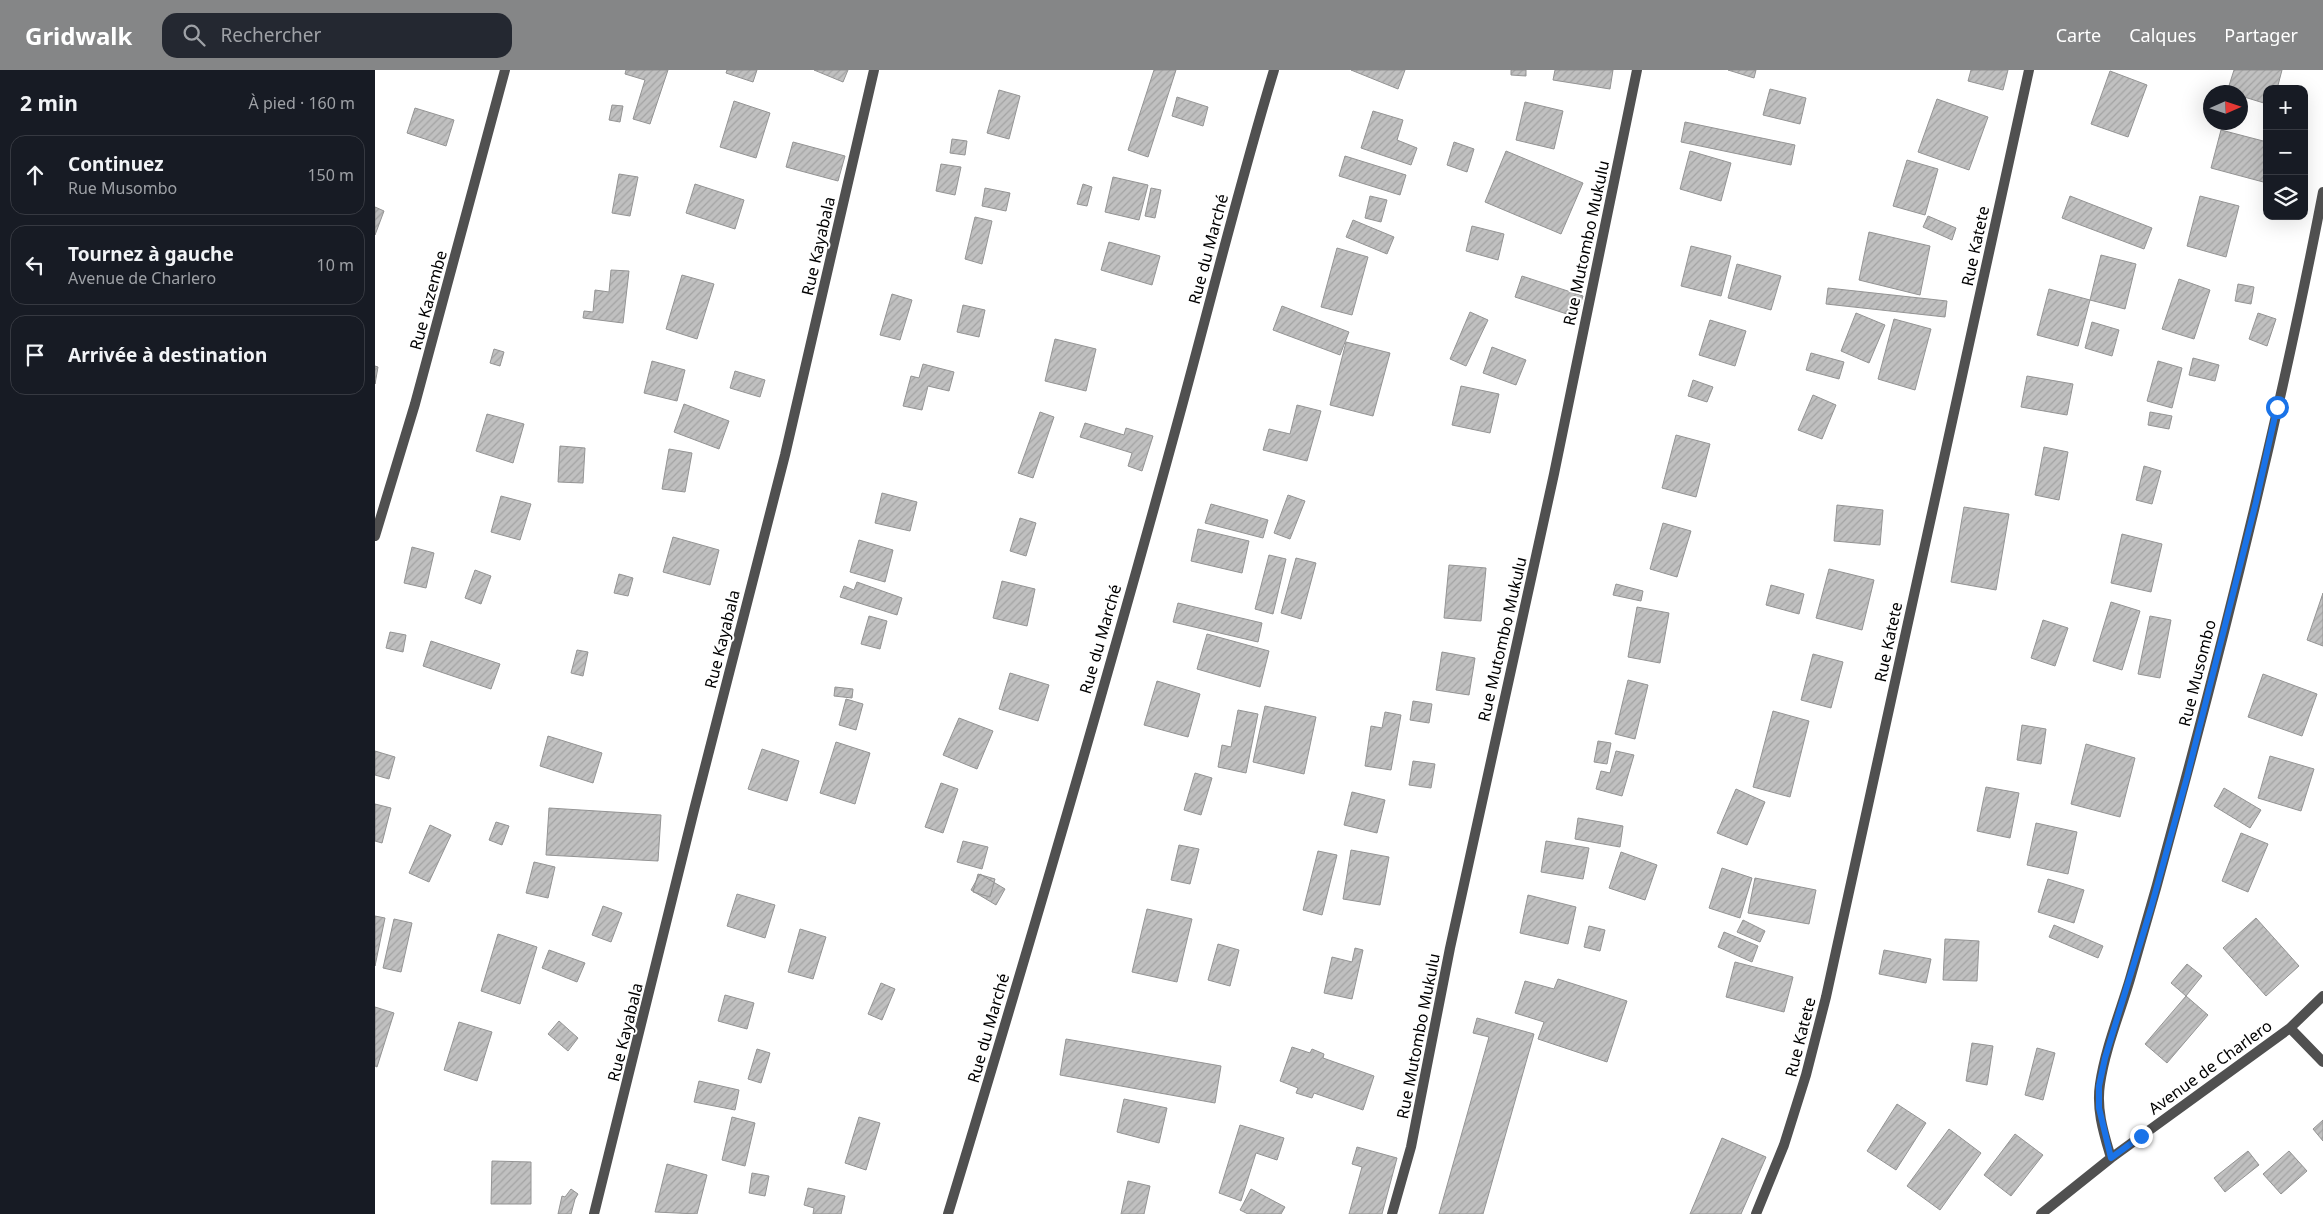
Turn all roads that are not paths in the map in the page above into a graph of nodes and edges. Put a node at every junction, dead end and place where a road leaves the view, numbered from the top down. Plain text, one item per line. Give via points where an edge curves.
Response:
1 (505, 70) edge
2 (874, 70) edge
3 (1274, 70) edge
4 (1637, 70) edge
5 (2029, 70) edge
6 (2323, 192) edge
7 (375, 536) edge
8 (2323, 996) edge
9 (2290, 1028) junction
10 (2323, 1062) edge
11 (2111, 1158) junction
12 (595, 1214) edge
13 (948, 1214) edge
14 (1392, 1214) edge
15 (1756, 1214) edge
16 (2041, 1214) edge

1 - 7 street, Rue Kazembe via 417,395
2 - 12 street, Rue Kayabala via 785,455 696,800
3 - 13 street, Rue du Marché via 1170,450
4 - 14 street, Rue Mutombo Mukulu via 1554,474 1450,948 1411,1147
5 - 15 street, Rue Katete via 1826,997 1807,1075 1784,1145
6 - 11 street, Rue Musombo via 2267,454 2224,630 2151,908 2105,1058 2099,1086 2099,1108
8 - 9 street, Avenue de Charlero
9 - 10 street
9 - 11 street, Avenue de Charlero
11 - 16 street, Avenue de Charlero

